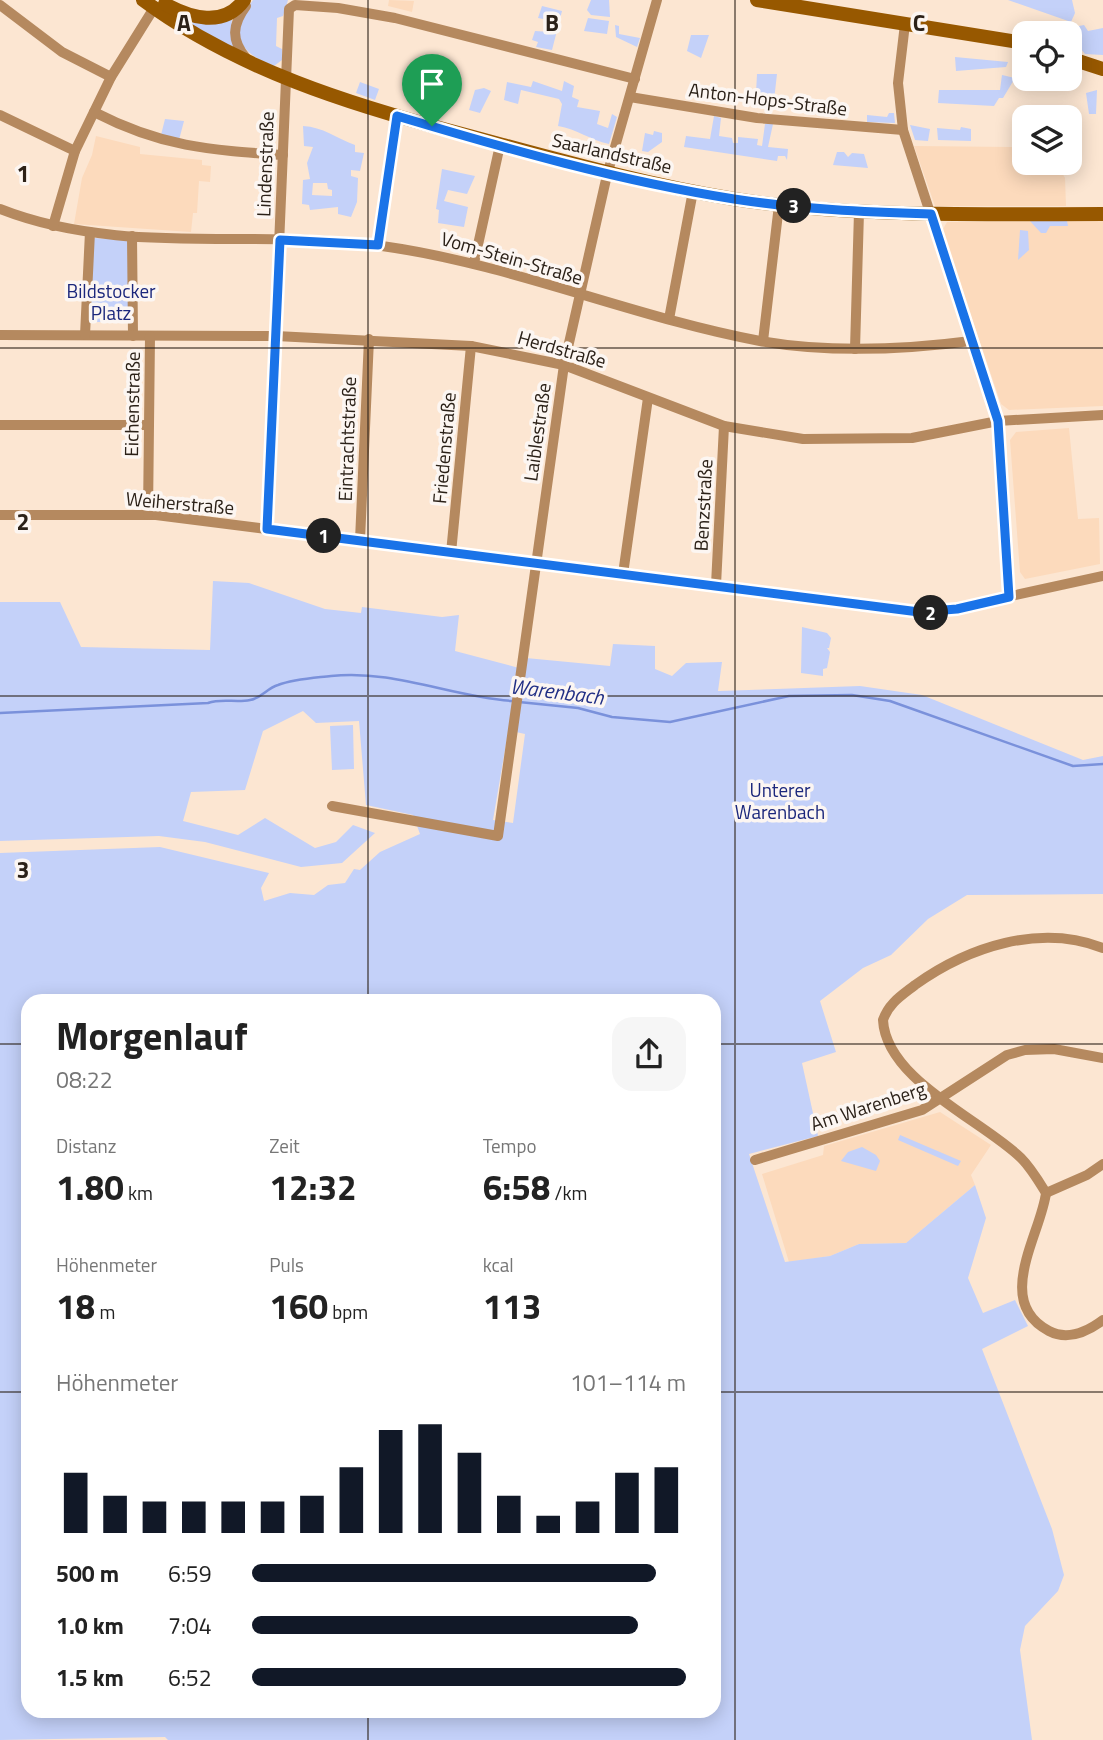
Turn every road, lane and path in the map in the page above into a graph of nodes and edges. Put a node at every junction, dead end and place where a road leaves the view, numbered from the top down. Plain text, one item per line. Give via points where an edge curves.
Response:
1 (244, 0) edge
2 (250, 0) edge
3 (657, 0) edge
4 (757, 0) edge
5 (151, 3) edge
6 (0, 5) edge
7 (905, 24) junction
8 (1012, 41) edge
9 (1082, 62) edge
10 (250, 63) junction
11 (1101, 68) edge
12 (111, 77) junction
13 (285, 77) junction
14 (635, 79) junction
15 (630, 97) junction
16 (94, 112) junction
17 (0, 115) edge
18 (397, 116) junction
19 (903, 130) junction
20 (500, 145) junction
21 (75, 151) junction
22 (284, 155) junction
23 (608, 172) junction
24 (693, 191) junction
25 (779, 205) junction
26 (0, 209) edge
27 (859, 212) junction
28 (931, 214) junction
29 (1103, 214) edge
30 (53, 226) junction
31 (90, 232) junction
32 (132, 236) junction
33 (280, 240) junction
34 (378, 245) junction
35 (474, 263) junction
36 (578, 295) junction
37 (669, 319) junction
38 (0, 335) edge
39 (85, 335) junction
40 (134, 336) junction
41 (150, 336) junction
42 (276, 336) junction
43 (369, 339) junction
44 (763, 341) junction
45 (971, 341) junction
46 (471, 346) junction
47 (855, 349) junction
48 (564, 365) junction
49 (648, 398) junction
50 (1103, 415) edge
51 (998, 421) junction
52 (0, 425) edge
53 (149, 425) junction
54 (724, 426) junction
55 (0, 515) edge
56 (148, 515) junction
57 (267, 529) junction
58 (360, 540) junction
59 (451, 553) junction
60 (537, 563) junction
61 (623, 574) junction
62 (1103, 576) edge
63 (716, 585) junction
64 (1009, 597) junction
65 (332, 806) dead end
66 (1103, 948) edge
67 (1103, 1058) edge
68 (942, 1100) junction
69 (755, 1160) dead end
70 (1103, 1164) edge
71 (1046, 1193) junction
72 (1103, 1320) edge

1 - 5 street via 231,12 211,19
2 - 10 street via 234,34
3 - 14 street, Laiblestraße
4 - 7 street
5 - 10 street, Saarlandstraße
5 - 12 street
6 - 12 street via 62,52
7 - 8 street
7 - 19 street via 898,83
9 - 11 street
10 - 13 street, Saarlandstraße
12 - 16 street
13 - 14 street, Lindenstraße via 289,9 295,5 380,15
13 - 18 street, Saarlandstraße
13 - 22 street, Lindenstraße
14 - 15 street, Laiblestraße
15 - 19 street, Anton-Hops-Straße via 757,118
15 - 23 street, Laiblestraße
16 - 21 street
16 - 22 street via 150,138 182,146
17 - 21 street
18 - 20 street, Saarlandstraße
18 - 34 street
19 - 28 street
20 - 23 street, Saarlandstraße
20 - 35 street
21 - 30 street
22 - 33 street, Lindenstraße
23 - 24 street, Saarlandstraße
23 - 36 street, Laiblestraße
24 - 25 street, Saarlandstraße
24 - 37 street
25 - 27 street, Saarlandstraße
25 - 44 street
26 - 30 street, Vom-Stein-Straße
27 - 28 street, Saarlandstraße
27 - 47 street
28 - 29 street, Saarlandstraße
28 - 45 street
30 - 31 street, Vom-Stein-Straße
31 - 32 street, Vom-Stein-Straße
31 - 39 street
32 - 33 street, Vom-Stein-Straße
32 - 40 street
33 - 34 street, Vom-Stein-Straße
33 - 42 street, Lindenstraße
34 - 35 street, Vom-Stein-Straße
35 - 36 street, Vom-Stein-Straße
36 - 37 street, Vom-Stein-Straße
36 - 48 street, Laiblestraße
37 - 44 street, Vom-Stein-Straße
38 - 39 street, Herdstraße
39 - 40 street, Herdstraße
40 - 41 street, Herdstraße
41 - 42 street, Herdstraße
41 - 53 street, Eichenstraße
42 - 43 street, Herdstraße
42 - 57 street, Lindenstraße
43 - 46 street, Herdstraße
43 - 58 street, Eintrachtstraße
44 - 47 street, Vom-Stein-Straße
45 - 47 street, Vom-Stein-Straße
45 - 51 street
46 - 48 street, Herdstraße
46 - 59 street, Friedenstraße
48 - 49 street, Herdstraße
48 - 60 street, Laiblestraße
49 - 54 street, Herdstraße
49 - 61 street
50 - 51 street, Herdstraße
51 - 54 street, Herdstraße via 912,439 870,440 803,439
51 - 64 street
52 - 53 street
53 - 56 street, Eichenstraße
54 - 63 street, Benzstraße
55 - 56 street, Weiherstraße
56 - 57 street, Weiherstraße
57 - 58 street, Weiherstraße
58 - 59 street, Weiherstraße
59 - 60 street, Weiherstraße
60 - 61 street, Weiherstraße
60 - 65 street, Laiblestraße via 498,836
61 - 63 street, Weiherstraße
62 - 64 street, Weiherstraße
63 - 64 street, Weiherstraße via 933,613
66 - 68 street via 1074,939 1006,943 939,968 895,1000 883,1020 888,1043
67 - 68 street, Am Warenberg via 1054,1049 1025,1051 988,1064
68 - 69 street, Am Warenberg
68 - 71 street via 1020,1157
70 - 71 street
71 - 72 street via 1022,1273 1025,1301 1034,1318 1051,1332 1076,1335

